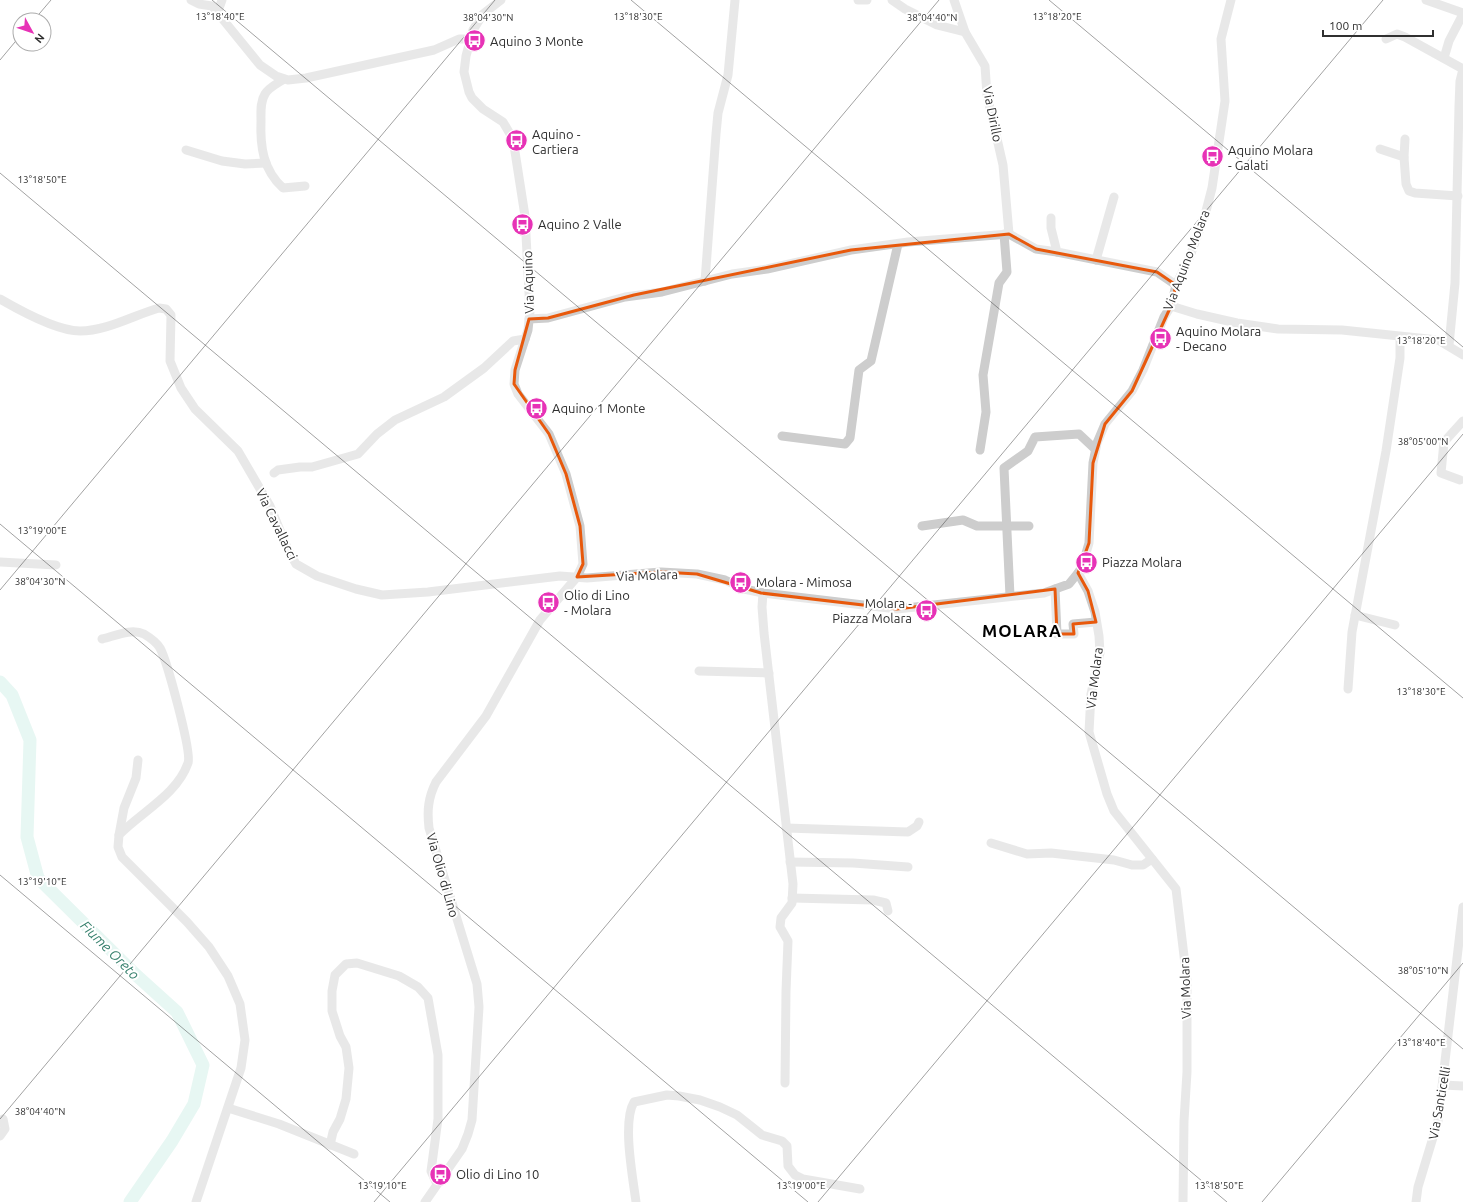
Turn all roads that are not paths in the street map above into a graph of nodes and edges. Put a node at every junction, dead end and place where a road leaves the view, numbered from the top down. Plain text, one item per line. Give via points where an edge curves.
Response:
1 (191, 0) edge
2 (222, 0) edge
3 (501, 0) edge
4 (736, 0) edge
5 (858, 0) edge
6 (867, 0) edge
7 (892, 0) edge
8 (954, 0) edge
9 (1231, 0) edge
10 (1426, 0) edge
11 (217, 14) junction
12 (1463, 14) edge
13 (965, 32) junction
14 (469, 39) junction
15 (1386, 40) dead end
16 (1444, 58) junction
17 (284, 78) junction
18 (1405, 139) dead end
19 (1380, 149) dead end
20 (186, 150) dead end
21 (1404, 157) junction
22 (266, 163) junction
23 (305, 186) dead end
24 (1458, 196) junction
25 (1114, 197) dead end
26 (1051, 218) dead end
27 (1006, 234) junction
28 (898, 244) junction
29 (1057, 252) junction
30 (1096, 260) junction
31 (1459, 269) edge
32 (705, 281) junction
33 (1176, 285) junction
34 (0, 299) edge
35 (1171, 306) junction
36 (529, 319) junction
37 (1400, 337) junction
38 (525, 339) junction
39 (1449, 345) junction
40 (1463, 355) edge
41 (1463, 421) edge
42 (782, 436) dead end
43 (1095, 449) junction
44 (980, 450) dead end
45 (274, 473) dead end
46 (1460, 480) dead end
47 (922, 526) dead end
48 (1007, 526) junction
49 (1029, 526) dead end
50 (0, 562) edge
51 (56, 565) dead end
52 (1078, 573) junction
53 (577, 577) junction
54 (1055, 589) junction
55 (763, 593) junction
56 (1010, 596) junction
57 (1354, 615) junction
58 (1096, 622) junction
59 (1395, 625) dead end
60 (102, 639) dead end
61 (699, 672) dead end
62 (770, 673) junction
63 (1348, 689) dead end
64 (138, 760) dead end
65 (919, 822) dead end
66 (786, 828) junction
67 (119, 835) junction
68 (991, 843) dead end
69 (1152, 859) junction
70 (790, 862) junction
71 (908, 867) dead end
72 (792, 898) junction
73 (1463, 907) edge
74 (888, 911) dead end
75 (785, 1083) dead end
76 (1443, 1085) junction
77 (1463, 1086) edge
78 (228, 1108) junction
79 (3, 1119) dead end
80 (0, 1136) edge
81 (330, 1145) junction
82 (354, 1154) dead end
83 (437, 1184) junction
84 (860, 1189) dead end
85 (196, 1202) edge
86 (425, 1202) edge
87 (636, 1202) edge
88 (1183, 1202) edge
89 (1416, 1202) edge

1 - 11 street via 212,6
2 - 11 street
3 - 14 street, Via Aquino via 484,14
4 - 32 street via 728,75 718,112
5 - 6 street
7 - 13 street via 937,25
8 - 13 street, Via Dirillo
9 - 33 street, Via Aquino Molara via 1221,39 1225,101 1212,188 1190,256
10 - 12 street
11 - 17 street via 260,65 276,76
12 - 16 street via 1449,41
13 - 27 street, Via Dirillo via 985,66 987,95 1002,165
14 - 17 street via 459,39 434,50 306,78
14 - 36 street, Via Aquino via 464,72 469,92 482,109 503,122 514,139 526,216
15 - 16 street via 1397,34
16 - 24 street via 1463,68 1459,106
17 - 22 street via 266,92 261,103 260,144
18 - 21 street
19 - 21 street
20 - 22 street via 222,161
21 - 24 street via 1409,191
22 - 23 street via 274,180 283,188
24 - 31 street
25 - 30 street
26 - 29 street
27 - 28 street
27 - 29 street via 1036,249
27 - 44 street, Via Dirillo via 1007,272 999,283 983,376 986,412
28 - 32 street via 851,250
28 - 42 street via 871,361 859,370 850,438 845,444
29 - 30 street
30 - 33 street via 1156,272
31 - 39 street
32 - 36 street via 662,292 634,295 548,318
33 - 35 street, Via Aquino Molara
34 - 53 street, Via Cavallacci via 57,326 79,331 112,325 160,308 166,309 171,315 170,361 181,388 194,409 238,451 270,506 296,564 317,576 356,590 382,595 560,576
35 - 37 street via 1230,321 1278,329 1342,330
35 - 43 street, Via Aquino Molara via 1164,317 1144,370 1132,391 1105,424
36 - 38 street, Via Aquino
37 - 39 street via 1438,340
37 - 57 street via 1400,358 1386,451
38 - 45 street via 513,341 484,368 444,397 395,420 358,454 312,467 278,470
38 - 53 street, Via Aquino via 515,370 514,384 518,394 549,434 566,474 576,509 582,545 583,564
39 - 40 street
41 - 46 street via 1444,442 1441,472
43 - 48 street via 1079,434 1034,437 1028,451 1004,468
43 - 52 street, Via Aquino Molara via 1089,543
47 - 48 street via 963,520 977,526
48 - 49 street
48 - 56 street
50 - 51 street
52 - 54 street, Via Molara via 1069,584
52 - 58 street, Via Molara via 1088,591
53 - 55 street, Via Molara via 661,572 697,574
53 - 83 street, Via Olio di Lino via 540,620 486,716 430,793 429,828 477,984 479,1007 476,1076 470,1127 462,1149
54 - 56 street, Via Molara via 1044,593
54 - 58 street via 1057,634 1074,634 1074,624
55 - 56 street, Via Molara via 897,609
55 - 62 street via 762,607
57 - 59 street
57 - 63 street
58 - 69 street, Via Molara via 1100,653 1090,706 1089,732 1114,811
60 - 67 street via 135,631 144,634 159,646 166,660 181,717 189,762 176,784
61 - 62 street
62 - 66 street
64 - 67 street via 136,778 124,808
65 - 66 street via 908,832
66 - 70 street
67 - 78 street via 118,847 122,857 209,947 228,976 240,1004 244,1040 241,1068
68 - 69 street via 1027,854 1057,853 1143,865
69 - 88 street, Via Molara via 1176,889 1186,973 1188,1072 1184,1120
70 - 71 street
70 - 72 street
72 - 74 street via 873,900 886,903
72 - 75 street via 792,903 781,918 780,927 788,941
73 - 76 street, Via Santicelli
76 - 77 street
76 - 89 street, Via Santicelli via 1438,1121 1418,1187
78 - 81 street via 279,1124
78 - 85 street
79 - 80 street via 5,1129
81 - 82 street
81 - 83 street via 346,1099 349,1068 346,1047 332,1011 332,991 335,975 346,964 357,963 399,976 428,998 438,1055 438,1119 431,1171
83 - 86 street, Via Olio di Lino
84 - 87 street via 803,1179 788,1166 787,1146 782,1141 762,1135 737,1115 720,1107 700,1100 667,1096 634,1102 630,1108 628,1124

